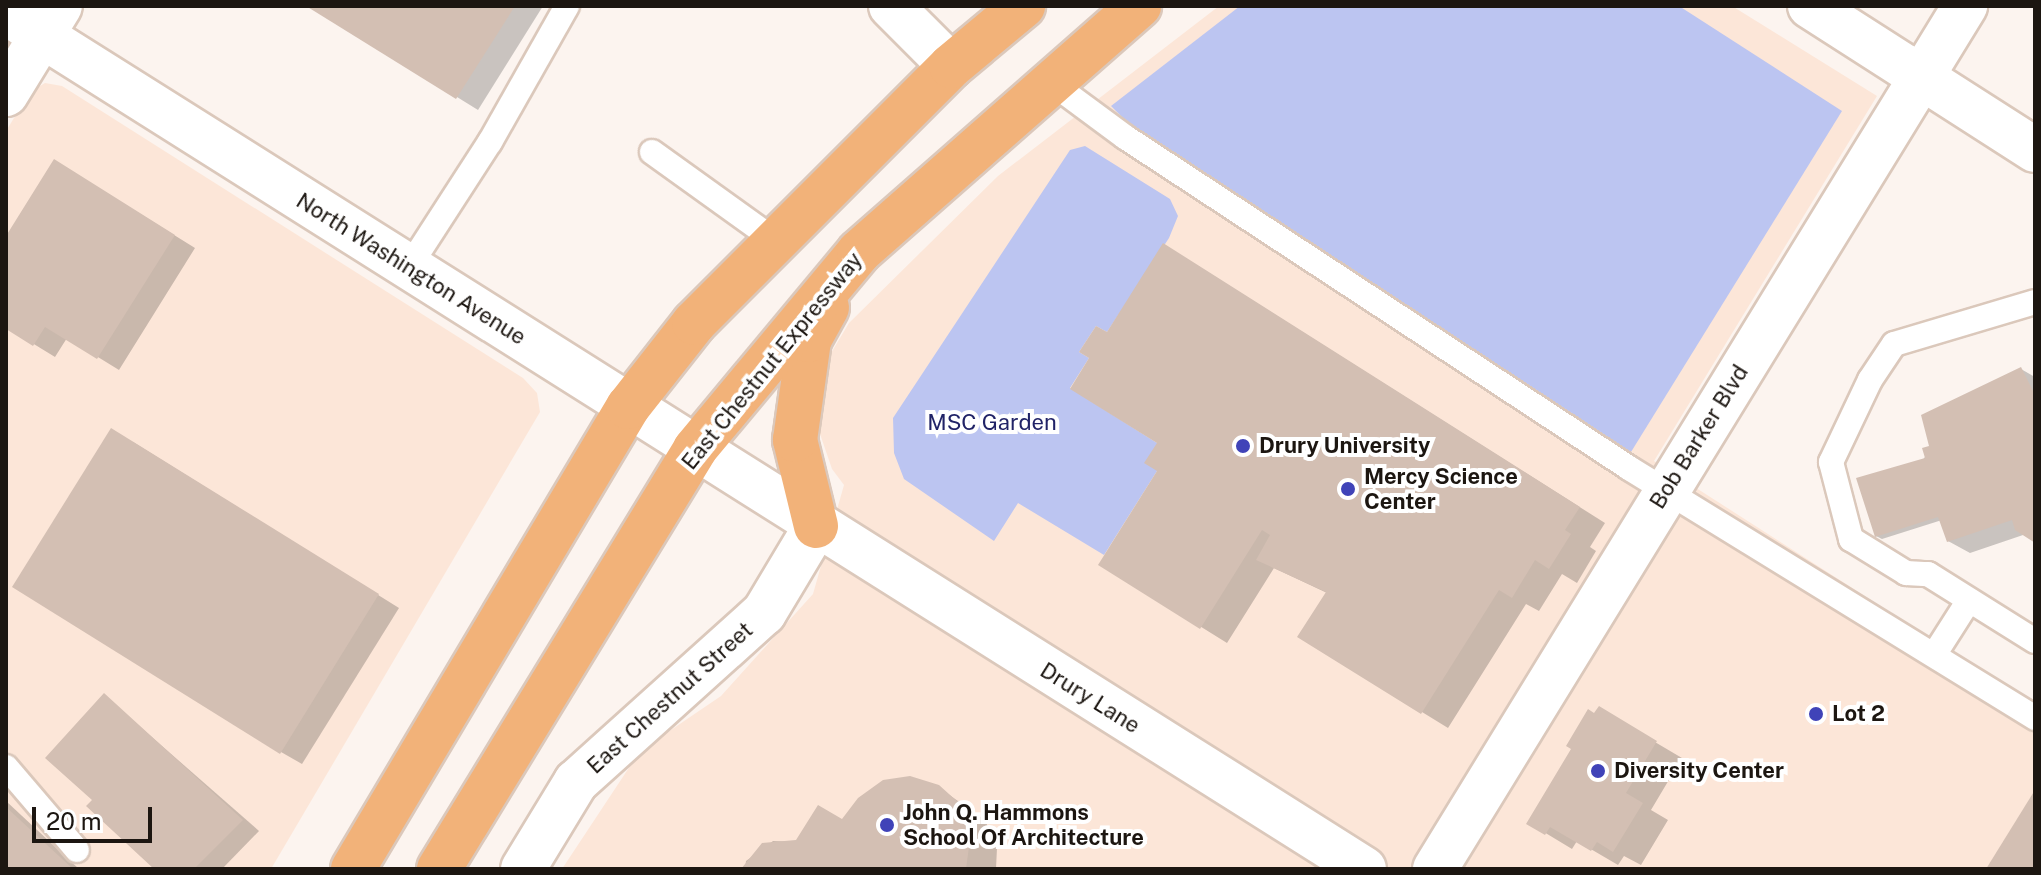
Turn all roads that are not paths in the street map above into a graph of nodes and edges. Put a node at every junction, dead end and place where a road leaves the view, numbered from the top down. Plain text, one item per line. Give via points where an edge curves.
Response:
1 (567, 6) edge
2 (891, 6) edge
3 (1023, 6) edge
4 (1139, 6) edge
5 (1810, 6) edge
6 (1965, 6) edge
7 (6, 13) edge
8 (52, 20) edge
9 (951, 66) junction
10 (1922, 79) junction
11 (1052, 83) junction
12 (6, 94) edge
13 (2035, 150) edge
14 (652, 152) dead end
15 (776, 241) junction
16 (859, 252) junction
17 (409, 267) junction
18 (2035, 302) edge
19 (628, 407) junction
20 (695, 449) junction
21 (1667, 490) junction
22 (816, 526) junction
23 (1969, 600) junction
24 (2035, 641) edge
25 (1934, 655) junction
26 (2035, 718) edge
27 (6, 767) edge
28 (77, 850) dead end
29 (353, 869) edge
30 (439, 869) edge
31 (523, 869) edge
32 (1364, 869) edge
33 (1435, 869) edge

1 - 17 lane via 490,142
2 - 9 street
3 - 9 main road
4 - 11 main road, East Chestnut Expressway
5 - 10 street
6 - 10 street, Bob Barker Blvd
7 - 8 street, North Washington Avenue
8 - 12 street
8 - 17 street, North Washington Avenue
9 - 15 main road
10 - 13 street
10 - 21 street, Bob Barker Blvd
11 - 16 main road, East Chestnut Expressway
11 - 21 lane via 1138,146
14 - 15 lane
15 - 19 main road via 694,323
16 - 20 main road, East Chestnut Expressway
16 - 22 main road via 809,340 795,440
17 - 19 street, North Washington Avenue
18 - 23 lane via 1894,344 1870,380 1831,462 1851,539 1906,573 1928,574
19 - 20 street, North Washington Avenue
19 - 29 main road
20 - 22 street, North Washington Avenue
20 - 30 main road, East Chestnut Expressway
21 - 25 lane
21 - 33 street, Bob Barker Blvd
22 - 31 street, East Chestnut Street via 764,613 576,782
22 - 32 street, Drury Lane
23 - 24 lane
23 - 25 lane
25 - 26 lane
27 - 28 lane

